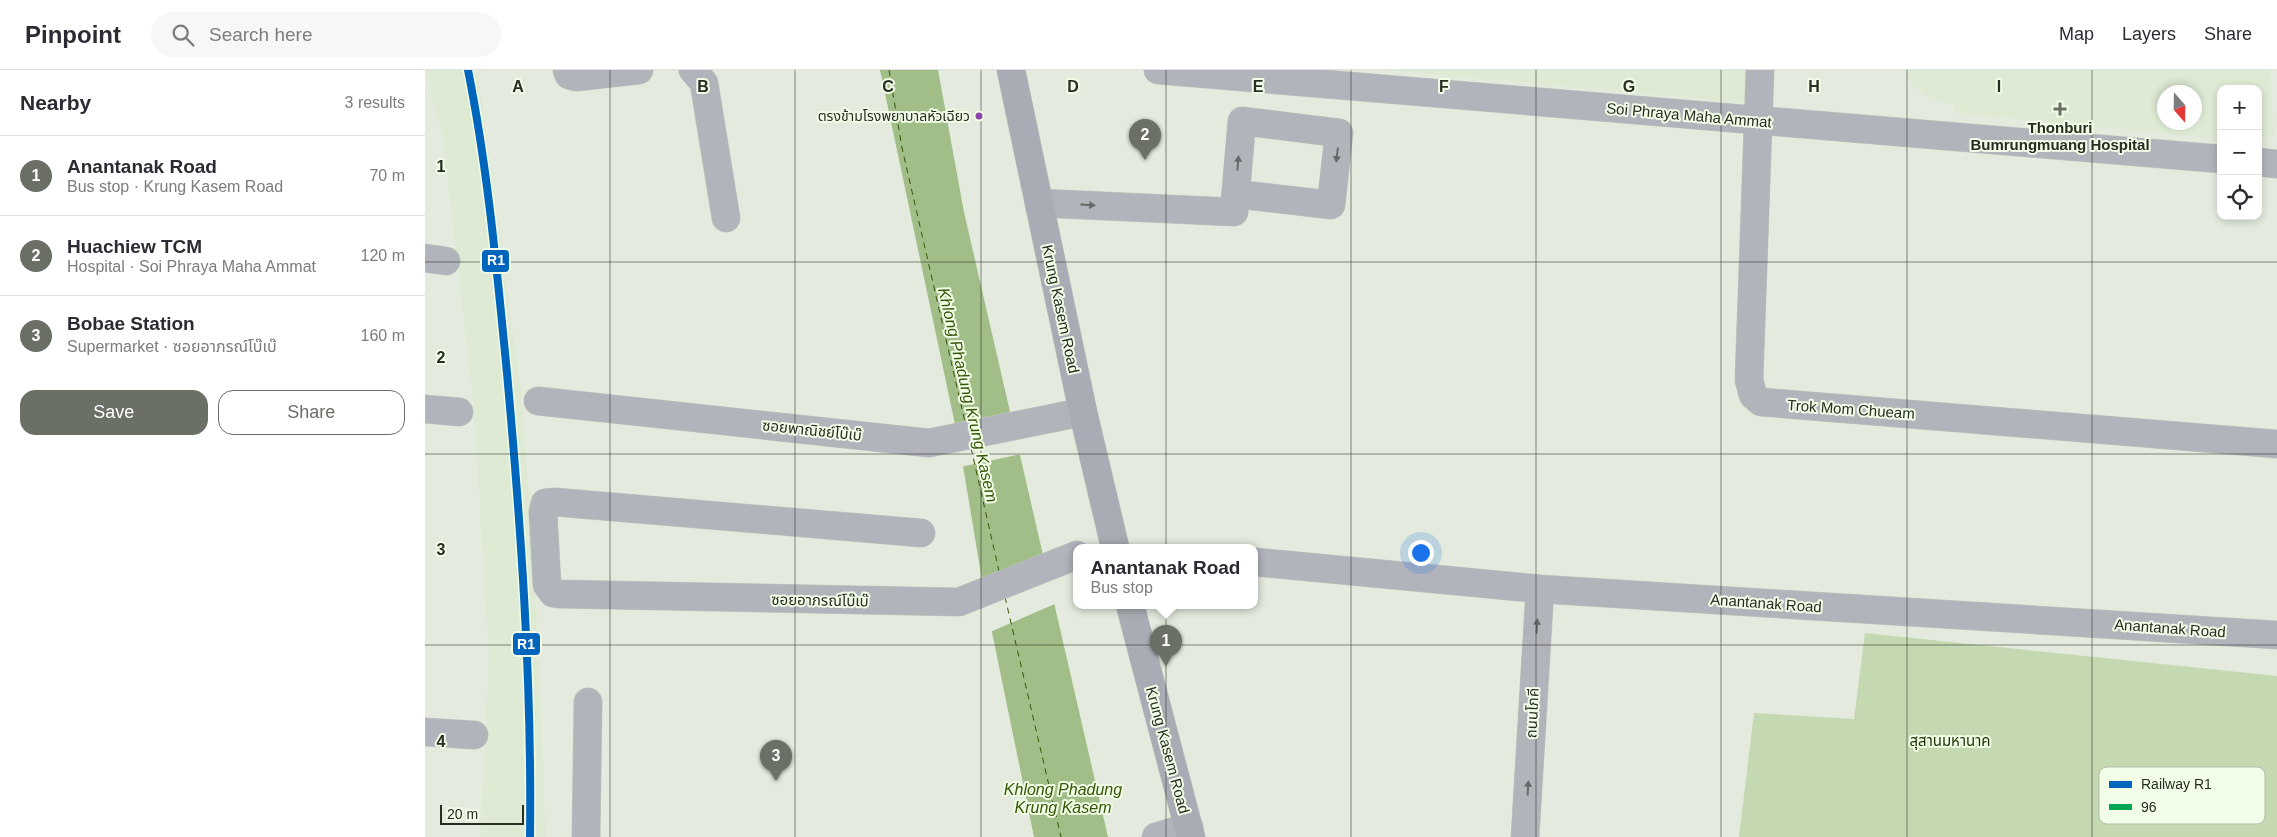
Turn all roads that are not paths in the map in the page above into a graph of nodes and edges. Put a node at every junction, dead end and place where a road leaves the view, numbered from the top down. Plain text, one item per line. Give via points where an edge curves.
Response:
1 (567, 70) edge
2 (639, 70) edge
3 (693, 70) edge
4 (1011, 70) edge
5 (1158, 70) edge
6 (1760, 70) edge
7 (1245, 77) junction
8 (1242, 121) junction
9 (1757, 121) junction
10 (2217, 159) edge
11 (2262, 162) edge
12 (2277, 164) edge
13 (1236, 194) junction
14 (1039, 203) junction
15 (726, 218) dead end
16 (538, 401) dead end
17 (425, 409) edge
18 (459, 412) dead end
19 (1083, 412) junction
20 (2277, 444) edge
21 (921, 533) dead end
22 (1114, 544) edge
23 (1073, 558) edge
24 (1258, 562) edge
25 (1540, 589) junction
26 (1131, 609) edge
27 (2277, 635) edge
28 (588, 702) dead end
29 (425, 732) edge
30 (474, 735) dead end
31 (1190, 832) edge
32 (586, 837) edge
33 (1157, 837) edge
34 (1525, 837) edge

1 - 2 street via 569,75 576,77
3 - 15 street via 704,83
4 - 14 main road, Krung Kasem Road
5 - 7 street, Soi Phraya Maha Ammat
6 - 9 street, Trok Mom Chueam
7 - 8 street
7 - 9 street, Soi Phraya Maha Ammat
13 -> 8 street
8 -> 13 street via 1339,133 1331,205
9 - 10 street, Soi Phraya Maha Ammat
9 - 20 street, Trok Mom Chueam via 1749,380 1753,396 1761,402
11 - 12 street
14 -> 13 street via 1234,212
14 - 19 main road, Krung Kasem Road
16 - 19 street, ซอยพาณิชย์โบ๊เบ๊ via 929,443
17 - 18 street
19 - 22 main road, Krung Kasem Road
21 - 23 street, ซอยอาภรณ์โบ๊เบ๊ via 550,502 545,504 543,512 547,585 553,593 959,602
24 - 25 street, Anantanak Road
25 - 27 street, Anantanak Road
34 -> 25 street, ถนนโภคี
26 - 31 main road, Krung Kasem Road
28 - 32 street
29 - 30 street
31 - 33 street

